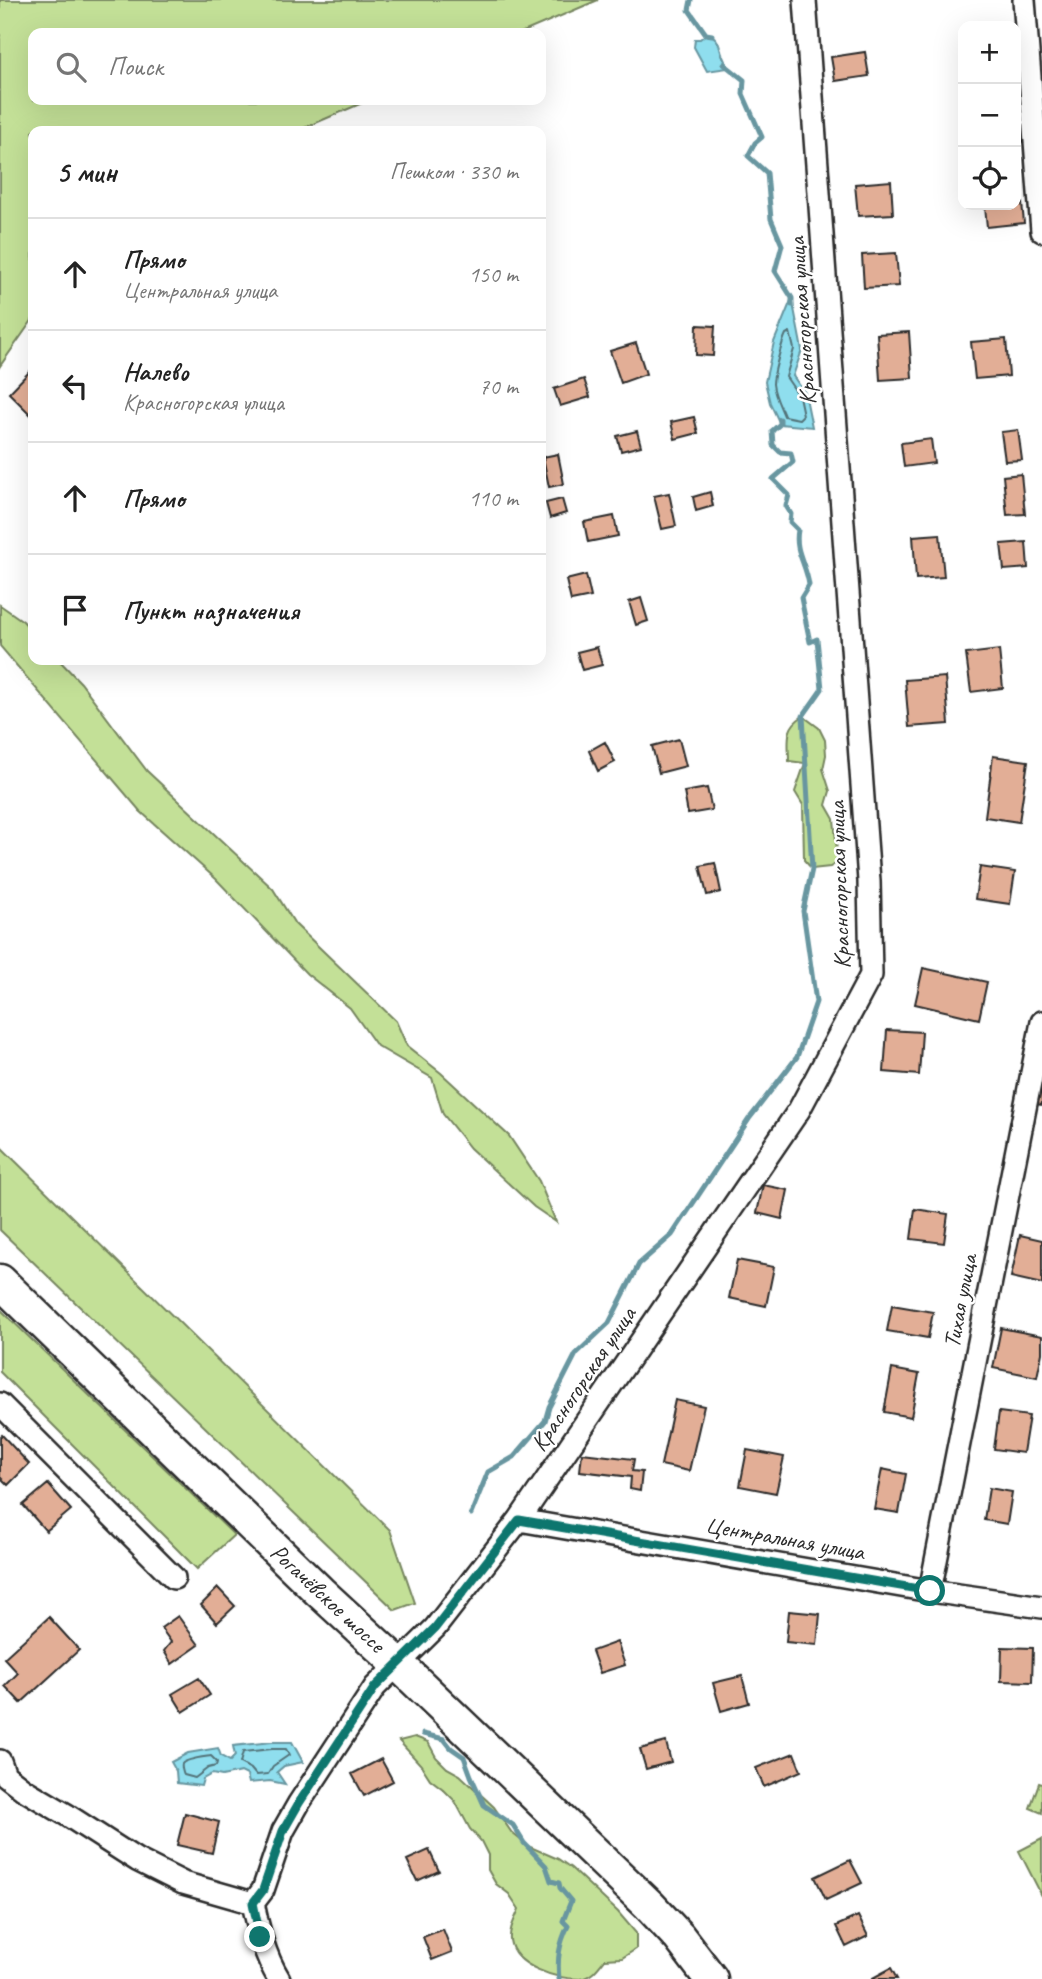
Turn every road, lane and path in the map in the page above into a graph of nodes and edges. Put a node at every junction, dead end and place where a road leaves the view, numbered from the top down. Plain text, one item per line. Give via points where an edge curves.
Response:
1 (805, 0) edge
2 (1024, 0) edge
3 (1042, 231) edge
4 (1042, 1022) edge
5 (0, 1281) edge
6 (0, 1404) edge
7 (519, 1520) junction
8 (174, 1578) dead end
9 (930, 1591) junction
10 (1042, 1608) edge
11 (397, 1663) junction
12 (2, 1773) edge
13 (253, 1903) junction
14 (279, 1979) edge
15 (711, 1979) edge

1 - 7 street, Красногорская улица via 868,868 871,975 799,1110
2 - 3 street
4 - 9 street, Тихая улица
5 - 11 main road, Рогачёвское шоссе
6 - 8 street
7 - 9 street, Центральная улица
7 - 11 street, Красногорская улица via 435,1628
9 - 10 street, Центральная улица
11 - 13 street, Красногорская улица via 375,1687 299,1803 283,1831 263,1890
11 - 15 main road, Рогачёвское шоссе via 649,1905
12 - 13 street via 137,1860 183,1883
13 - 14 street via 260,1937

